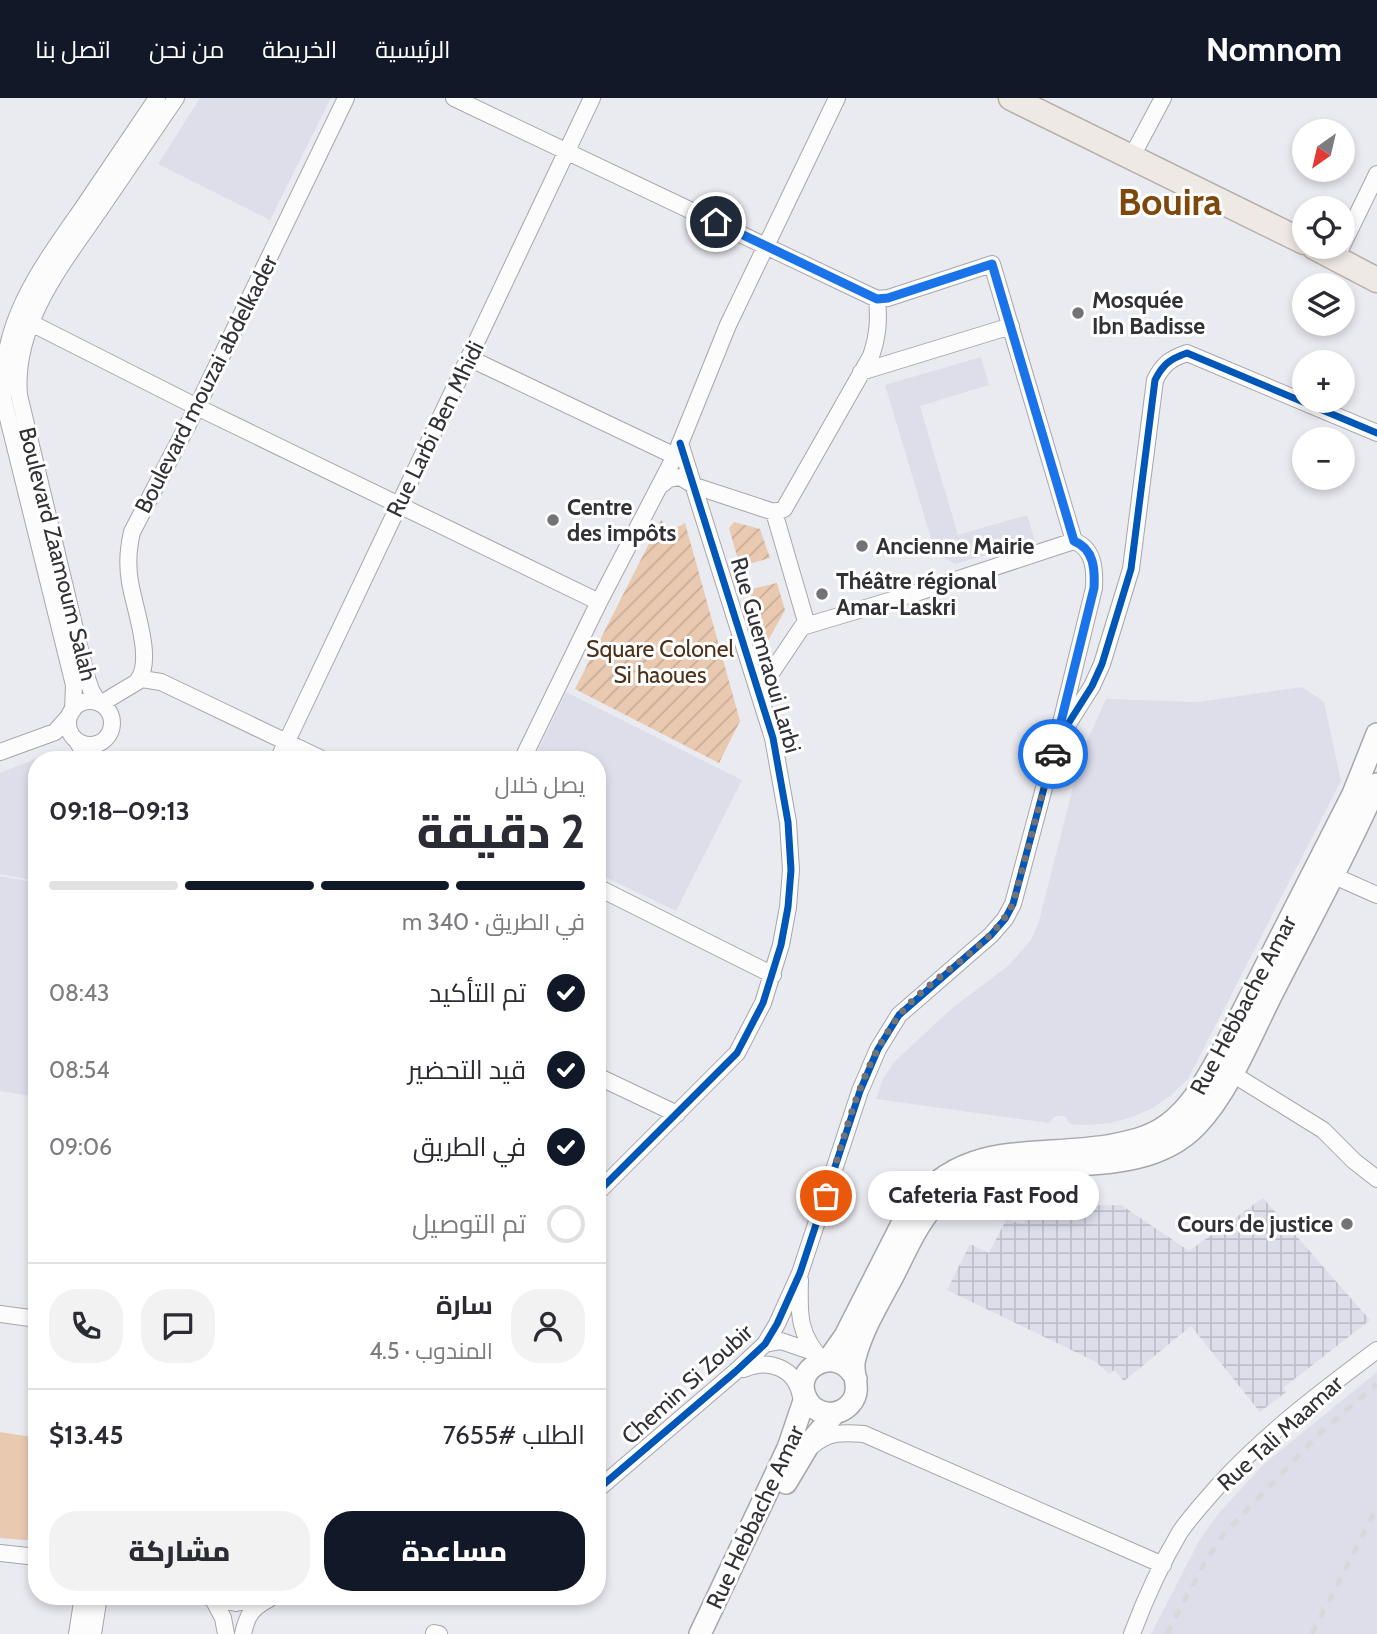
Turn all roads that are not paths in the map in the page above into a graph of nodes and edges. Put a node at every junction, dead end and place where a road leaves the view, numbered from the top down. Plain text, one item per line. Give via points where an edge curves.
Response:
1 (157, 98) edge
2 (176, 98) edge
3 (346, 98) edge
4 (454, 98) edge
5 (593, 98) edge
6 (837, 98) edge
7 (1011, 98) edge
8 (1163, 98) edge
9 (567, 152) junction
10 (1131, 158) junction
11 (1377, 174) edge
12 (1355, 219) edge
13 (1292, 236) edge
14 (766, 245) junction
15 (1351, 259) edge
16 (1377, 280) edge
17 (877, 299) junction
18 (23, 322) junction
19 (1011, 326) junction
20 (470, 358) junction
21 (861, 372) junction
22 (7, 397) edge
23 (197, 407) junction
24 (1377, 433) edge
25 (678, 450) junction
26 (695, 486) junction
27 (658, 488) junction
28 (398, 504) junction
29 (774, 512) junction
30 (1071, 542) junction
31 (599, 602) junction
32 (807, 625) junction
33 (145, 657) junction
34 (86, 675) junction
35 (138, 680) junction
36 (161, 682) junction
37 (122, 691) junction
38 (759, 691) junction
39 (100, 703) junction
40 (71, 712) junction
41 (111, 729) junction
42 (55, 732) junction
43 (1377, 734) edge
44 (76, 739) junction
45 (286, 742) junction
46 (1056, 744) junction
47 (83, 751) edge
48 (104, 751) edge
49 (282, 751) edge
50 (305, 751) edge
51 (526, 751) edge
52 (0, 752) edge
53 (1377, 784) edge
54 (1332, 875) junction
55 (606, 892) edge
56 (1377, 895) edge
57 (773, 975) junction
58 (1231, 1073) junction
59 (606, 1080) edge
60 (677, 1114) junction
61 (1377, 1179) edge
62 (606, 1184) edge
63 (800, 1273) junction
64 (0, 1314) edge
65 (28, 1318) edge
66 (770, 1342) junction
67 (1377, 1350) edge
68 (822, 1358) junction
69 (735, 1373) junction
70 (855, 1388) junction
71 (798, 1390) junction
72 (835, 1413) junction
73 (864, 1434) junction
74 (801, 1455) junction
75 (606, 1482) edge
76 (0, 1553) edge
77 (28, 1556) edge
78 (1163, 1565) junction
79 (82, 1605) edge
80 (98, 1605) edge
81 (214, 1605) edge
82 (240, 1605) edge
83 (243, 1605) edge
84 (258, 1605) edge
85 (245, 1626) edge
86 (78, 1634) edge
87 (93, 1634) edge
88 (228, 1634) edge
89 (700, 1634) edge
90 (717, 1634) edge
91 (1132, 1634) edge

1 - 18 street via 33,281
2 - 18 street
3 - 23 street, Boulevard mouzai abdelkader
4 - 9 street
5 - 9 street, Rue Larbi Ben Mhidi
6 - 14 street
7 - 10 main road
8 - 10 street
9 - 14 street
9 - 20 street, Rue Larbi Ben Mhidi
10 - 13 main road
11 - 12 street
14 - 17 street
14 - 25 street via 727,325
15 - 16 main road
17 - 19 street via 992,264
17 - 21 street via 877,340
18 - 22 street, Boulevard Zaamoum Salah via 21,356
18 - 23 street
19 - 21 street
19 - 30 street
20 - 25 street
20 - 28 street, Rue Larbi Ben Mhidi
21 - 29 street via 791,500
22 - 34 street, Boulevard Zaamoum Salah
22 - 40 street, Boulevard Zaamoum Salah via 74,685
23 - 28 street
23 - 33 street, Boulevard mouzai abdelkader via 128,546 129,580
24 - 46 street, Chemin Si Zoubir via 1194,356 1173,358 1162,366 1155,380 1131,569 1102,664
25 - 26 street, Rue Guemraoui Larbi
25 - 27 street
26 - 27 street via 674,477
26 - 29 street
26 - 38 street, Rue Guemraoui Larbi
27 - 31 street
28 - 31 street
28 - 45 street, Rue Larbi Ben Mhidi
29 - 32 street
30 - 32 street
30 - 46 street via 1088,551 1095,570 1094,588
31 - 51 street
32 - 38 street via 796,633
33 - 35 street, Boulevard mouzai abdelkader
33 - 36 street via 149,671
34 - 37 street via 108,692
34 - 39 street, Boulevard Zaamoum Salah
35 - 36 street
35 - 37 street
36 - 45 street
37 - 39 street
37 - 41 street
38 - 57 street, Rue Guemraoui Larbi via 782,780 791,870
39 - 40 street via 87,701
39 - 41 street via 111,713
40 - 42 street
40 - 44 street via 68,724
41 - 44 street via 95,745
41 - 48 street
42 - 44 street
42 - 52 street
43 - 68 main road, Rue Hebbache Amar via 1353,794 1230,1036 1186,1109 1147,1136 1100,1147 978,1160 936,1181 907,1214 845,1336
44 - 47 street
45 - 49 street, Rue Larbi Ben Mhidi
45 - 50 street
46 - 63 street, Chemin Si Zoubir via 1013,904 991,935 900,1015 878,1049
53 - 54 main road, Rue Hebbache Amar
54 - 56 street
54 - 58 main road, Rue Hebbache Amar
55 - 57 street
57 - 60 street, Rue Guemraoui Larbi via 737,1052
58 - 61 street via 1323,1130
58 - 70 main road, Rue Hebbache Amar via 1196,1126 1150,1154 978,1178 934,1206 865,1332 853,1361
59 - 60 street
60 - 62 street, Rue Guemraoui Larbi
63 - 66 street, Chemin Si Zoubir
63 - 68 street via 802,1329
64 - 65 street
66 - 68 street
66 - 69 street, Chemin Si Zoubir
66 - 71 street
67 - 78 street, Rue Tali Maamar via 1238,1464 1181,1531
68 - 70 main road via 845,1365
68 - 71 main road
69 - 71 street via 757,1363 774,1364
69 - 75 street, Chemin Si Zoubir
70 - 72 main road via 851,1404
70 - 73 street via 851,1412
71 - 72 main road via 818,1411
71 - 89 main road, Rue Hebbache Amar via 788,1448
72 - 74 main road, Rue Hebbache Amar
73 - 74 street via 832,1434
73 - 78 street
74 - 90 main road, Rue Hebbache Amar
76 - 77 street
78 - 91 street, Rue Tali Maamar
79 - 86 street
80 - 87 street
81 - 88 street
82 - 88 street
83 - 85 street
84 - 85 street

